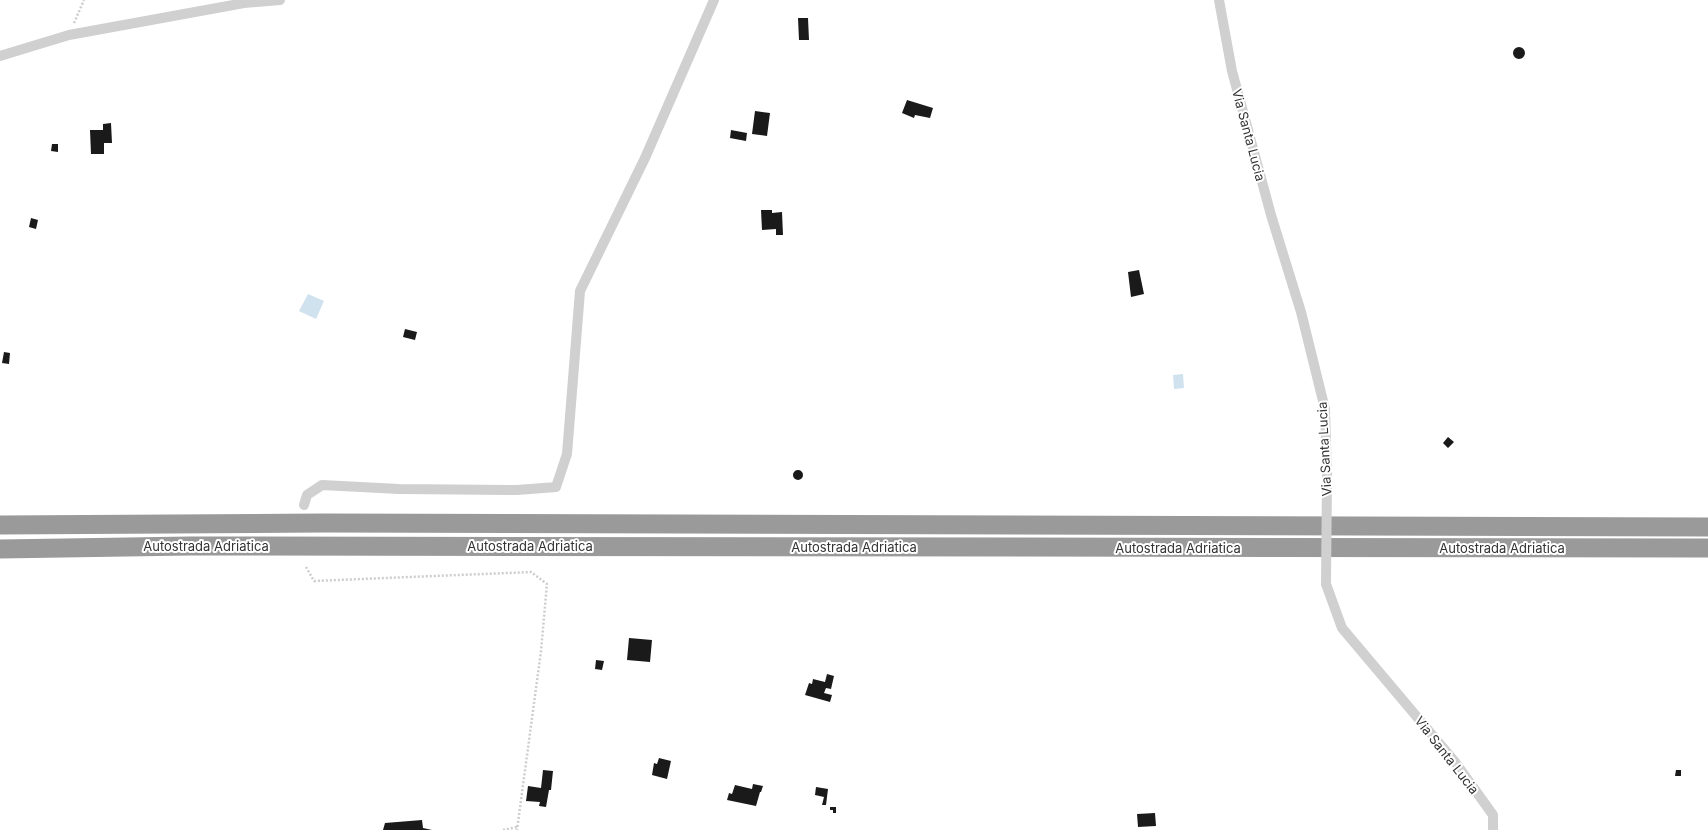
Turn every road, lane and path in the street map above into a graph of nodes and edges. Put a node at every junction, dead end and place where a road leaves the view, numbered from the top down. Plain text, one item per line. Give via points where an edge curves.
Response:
1 (84, 0) edge
2 (280, 0) edge
3 (714, 0) edge
4 (1219, 0) edge
5 (69, 35) junction
6 (0, 56) edge
7 (304, 505) dead end
8 (0, 525) edge
9 (1708, 527) edge
10 (1708, 548) edge
11 (0, 549) edge
12 (306, 567) dead end
13 (517, 828) edge
14 (503, 830) edge
15 (1493, 830) edge

1 - 5 path
2 - 5 street via 244,2
3 - 7 street via 645,158 580,291 567,454 556,487 517,490 322,485 307,495
4 - 15 street, Via Santa Lucia, bridge via 1232,71 1271,215 1301,312 1325,409 1326,584 1342,628 1456,762 1493,815
5 - 6 street
8 - 9 highway, Autostrada Adriatica via 346,523
10 - 11 highway, Autostrada Adriatica via 190,546
12 - 13 path via 314,581 531,572 547,584 541,651
13 - 14 path

